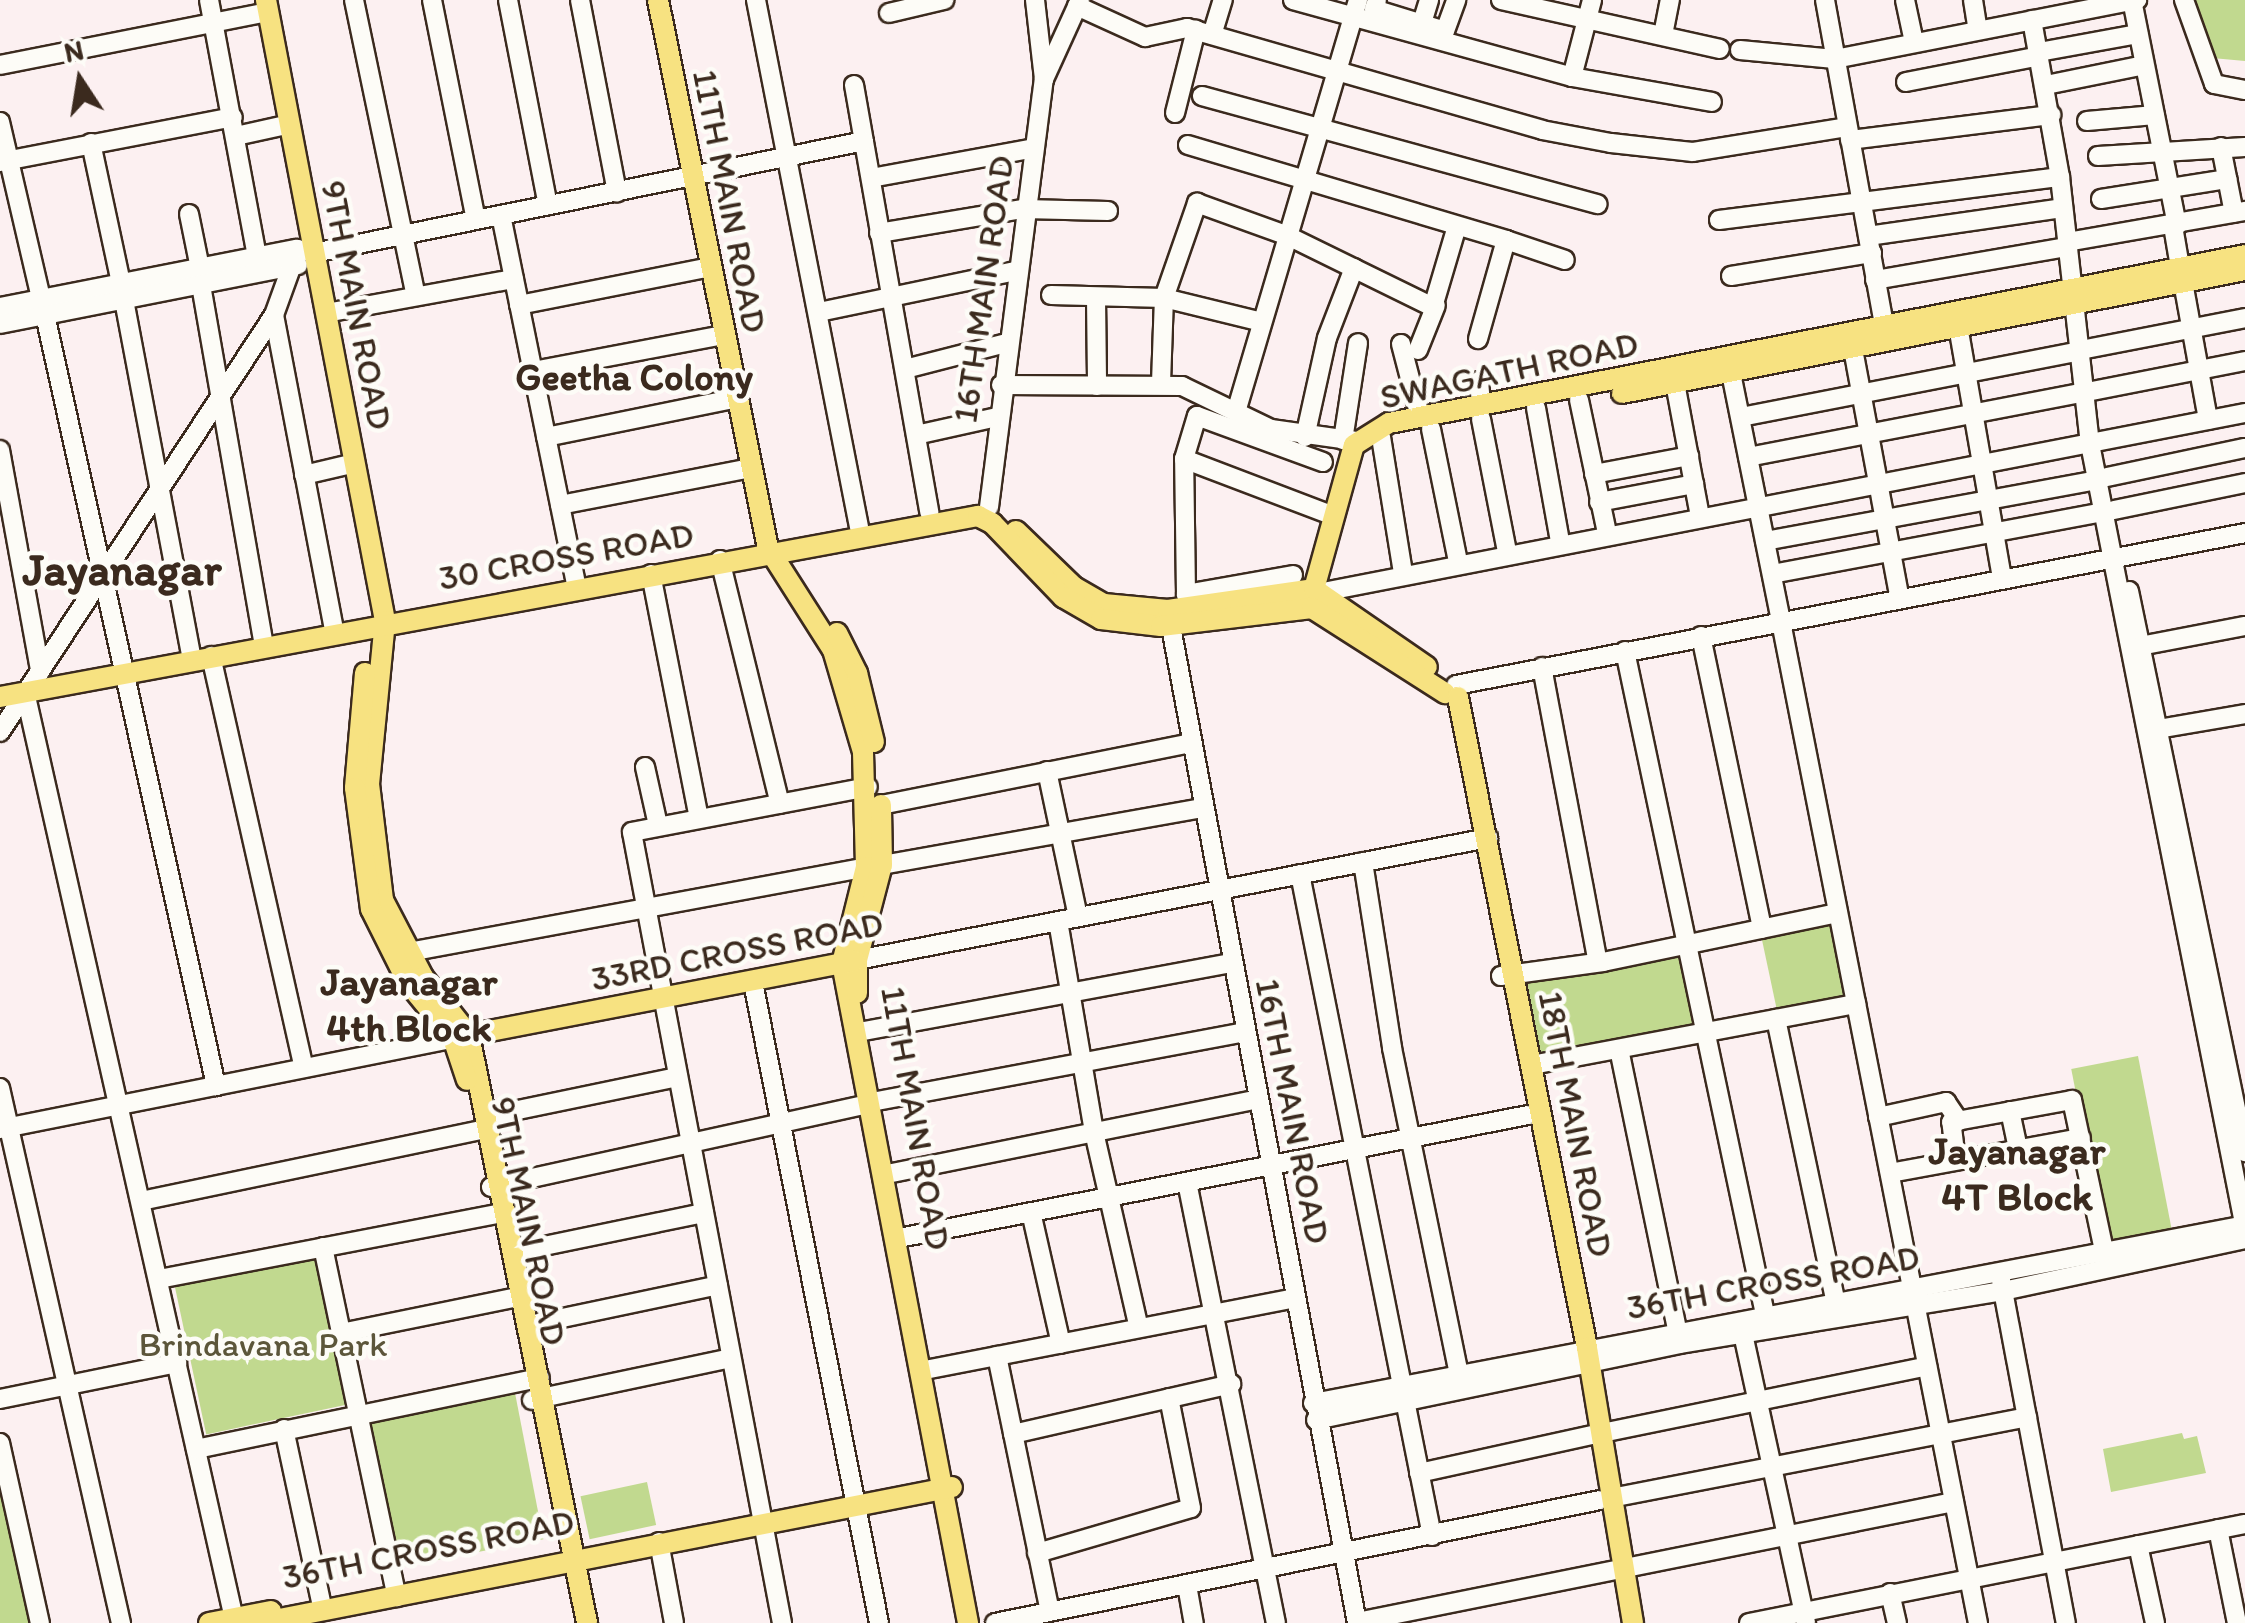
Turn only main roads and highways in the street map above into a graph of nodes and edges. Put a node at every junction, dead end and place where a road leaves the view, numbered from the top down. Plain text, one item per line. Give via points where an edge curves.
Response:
1 (658, 0) edge
2 (267, 6) edge
3 (2245, 256) edge
4 (2245, 270) edge
5 (2182, 274) junction
6 (2074, 289) junction
7 (1885, 335) junction
8 (1481, 412) junction
9 (771, 548) junction
10 (1319, 591) junction
11 (1168, 618) junction
12 (385, 621) junction
13 (1453, 692) junction
14 (0, 697) edge
15 (874, 866) junction
16 (850, 962) junction
17 (1507, 974) junction
18 (461, 1037) junction
19 (872, 1102) junction
20 (502, 1212) junction
21 (1582, 1357) junction
22 (536, 1389) junction
23 (946, 1484) junction
24 (568, 1558) junction
25 (1619, 1571) junction
26 (322, 1607) junction
27 (234, 1621) edge
28 (209, 1623) edge
29 (259, 1623) edge
30 (574, 1623) edge
31 (587, 1623) edge
32 (968, 1623) edge
33 (980, 1623) edge
34 (1624, 1623) edge
35 (1633, 1623) edge

1 - 9 main road, 11TH MAIN ROAD
2 - 12 main road, 9TH MAIN ROAD
3 - 5 main road, SWAGATH ROAD
4 - 5 main road, SWAGATH ROAD
5 - 6 main road, SWAGATH ROAD
6 - 7 main road, SWAGATH ROAD
6 - 7 main road, SWAGATH ROAD via 1958,326
7 - 8 main road, SWAGATH ROAD
7 - 8 main road, SWAGATH ROAD via 1853,349 1731,373
8 - 10 main road, SWAGATH ROAD via 1362,438 1334,516
9 - 11 main road via 978,516 1085,612 1117,624
9 - 11 main road via 929,512 989,507 1090,598
9 - 12 main road, 30 CROSS ROAD
9 - 15 main road, 11TH MAIN ROAD via 833,650 868,787
9 - 15 main road, 11TH MAIN ROAD via 858,673 881,805
10 - 11 main road
10 - 13 main road
11 - 13 main road via 1312,608
12 - 14 main road, 30 CROSS ROAD
12 - 18 main road, 9TH MAIN ROAD via 369,784 383,900
12 - 18 main road, 9TH MAIN ROAD via 371,638 356,748 365,882 408,983
13 - 17 main road, 18TH MAIN ROAD
15 - 16 main road, 11TH MAIN ROAD
16 - 18 main road, 33RD CROSS ROAD
16 - 19 main road, 11TH MAIN ROAD
16 - 19 main road, 11TH MAIN ROAD
17 - 21 main road, 18TH MAIN ROAD via 1528,1115
17 - 21 main road, 18TH MAIN ROAD via 1532,1065
18 - 20 main road, 9TH MAIN ROAD
19 - 23 main road, 11TH MAIN ROAD
19 - 23 main road, 11TH MAIN ROAD via 892,1172
20 - 22 main road, 9TH MAIN ROAD via 513,1298
20 - 22 main road, 9TH MAIN ROAD via 515,1252
21 - 25 main road, 18TH MAIN ROAD
22 - 24 main road, 9TH MAIN ROAD
23 - 24 main road, 36TH CROSS ROAD
23 - 32 main road, 11TH MAIN ROAD
23 - 33 main road, 11TH MAIN ROAD
24 - 26 main road, 36TH CROSS ROAD
24 - 30 main road, 9TH MAIN ROAD
24 - 31 main road, 9TH MAIN ROAD
25 - 34 main road, 18TH MAIN ROAD
25 - 35 main road, 18TH MAIN ROAD
26 - 27 main road, 36TH CROSS ROAD
26 - 29 main road, 36TH CROSS ROAD
27 - 28 main road, 36TH CROSS ROAD

